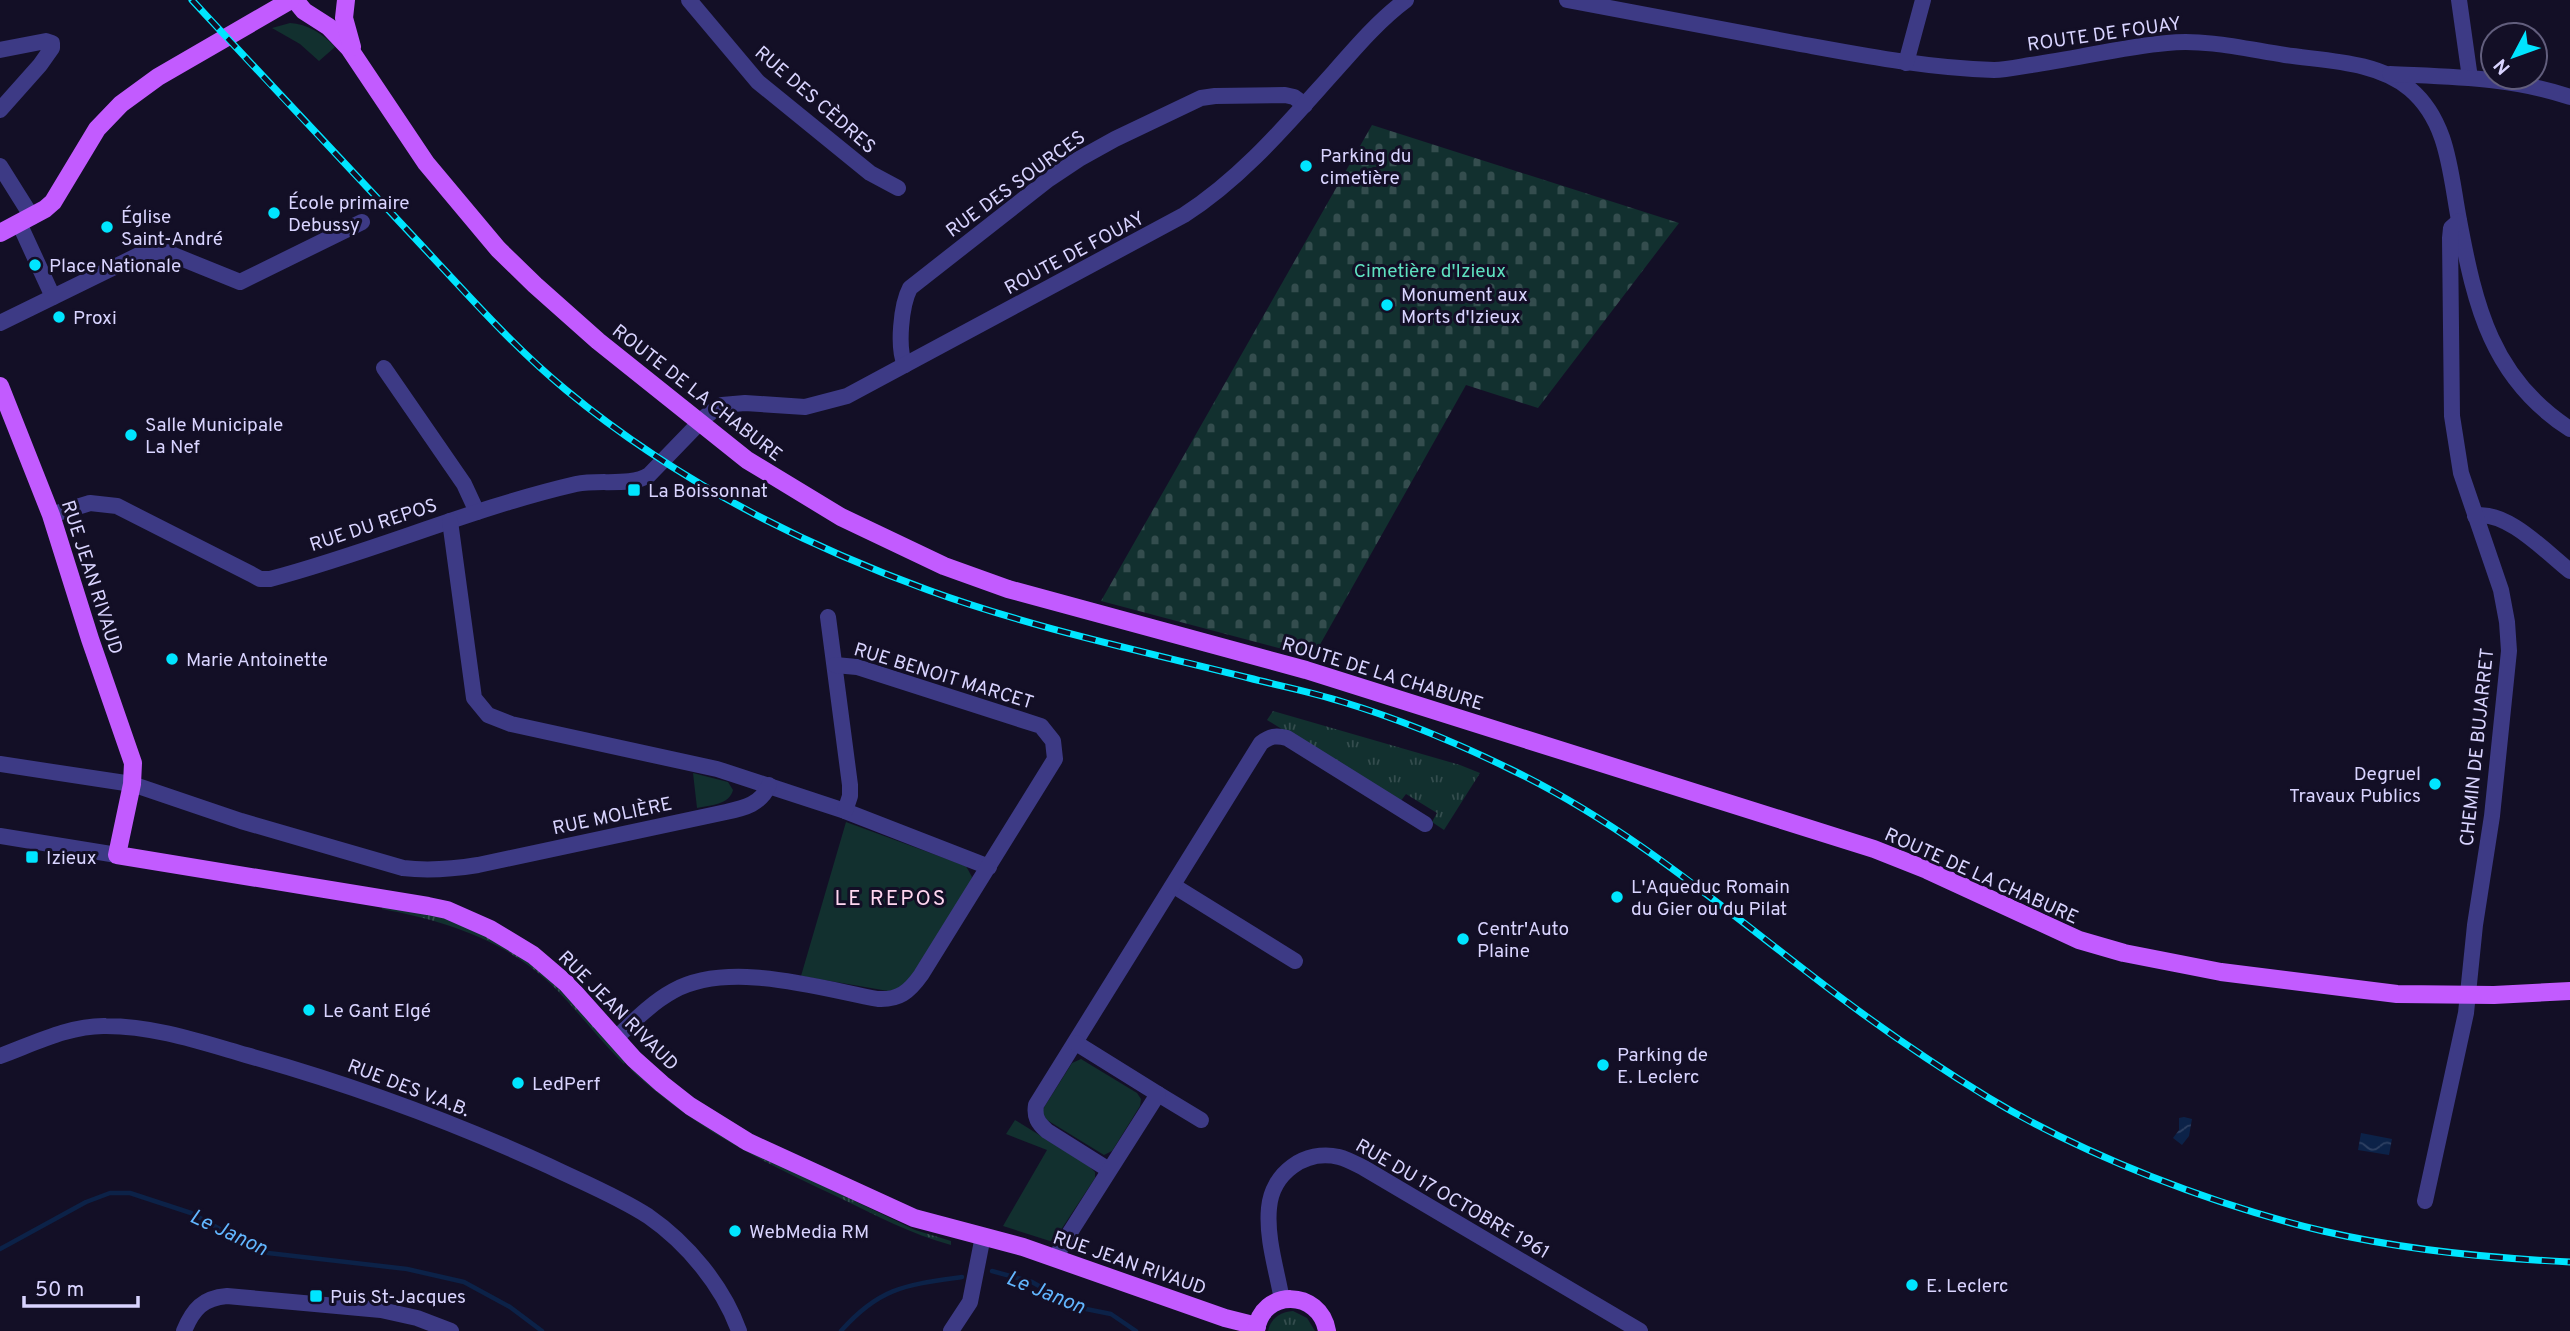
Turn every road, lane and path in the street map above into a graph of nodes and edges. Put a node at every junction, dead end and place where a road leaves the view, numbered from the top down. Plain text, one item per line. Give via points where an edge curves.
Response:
1 (293, 0) edge
2 (346, 0) edge
3 (689, 0) edge
4 (1406, 0) edge
5 (1567, 0) edge
6 (1923, 0) edge
7 (2459, 0) edge
8 (0, 50) edge
9 (356, 57) junction
10 (1906, 63) junction
11 (2390, 74) junction
12 (2470, 78) junction
13 (2570, 97) edge
14 (1304, 105) junction
15 (0, 110) edge
16 (0, 166) edge
17 (898, 188) dead end
18 (26, 220) junction
19 (2459, 220) junction
20 (362, 222) dead end
21 (0, 233) edge
22 (53, 297) junction
23 (0, 323) edge
24 (905, 365) junction
25 (384, 368) dead end
26 (0, 386) edge
27 (2570, 429) edge
28 (694, 430) junction
29 (477, 512) junction
30 (51, 515) junction
31 (2475, 516) junction
32 (450, 521) junction
33 (2570, 571) edge
34 (828, 617) dead end
35 (835, 665) junction
36 (0, 764) edge
37 (132, 784) junction
38 (769, 785) junction
39 (845, 811) junction
40 (1425, 824) dead end
41 (0, 836) edge
42 (117, 855) junction
43 (989, 867) junction
44 (1174, 886) junction
45 (1294, 961) dead end
46 (2570, 990) edge
47 (2467, 995) junction
48 (615, 1038) junction
49 (1076, 1043) junction
50 (0, 1056) edge
51 (1158, 1094) junction
52 (1201, 1120) dead end
53 (1110, 1170) junction
54 (2425, 1201) dead end
55 (983, 1237) junction
56 (1056, 1259) junction
57 (1282, 1300) junction
58 (959, 1328) edge
59 (1257, 1329) edge
60 (184, 1331) edge
61 (451, 1331) edge
62 (739, 1331) edge
63 (1327, 1331) edge
64 (1640, 1331) edge

1 - 9 main road, ROUTE DE LA CHABURE via 336,33
1 - 18 main road via 139,89 97,129 56,199
2 - 9 main road, ROUTE DE LA CHABURE via 346,30
3 - 17 street, RUE DES CÈDRES via 758,82 870,173
4 - 14 street, ROUTE DE FOUAY
5 - 10 street, ROUTE DE FOUAY
6 - 10 street
7 - 12 street
8 - 15 street via 52,43 40,65
9 - 28 main road, ROUTE DE LA CHABURE via 426,163 498,249
10 - 11 street, ROUTE DE FOUAY via 1998,70 2197,41
11 - 12 street, ROUTE DE FOUAY
11 - 19 street, ROUTE DE FOUAY via 2429,109 2443,136
12 - 13 street, ROUTE DE FOUAY via 2541,87
14 - 24 street, ROUTE DE FOUAY via 1206,201
14 - 24 street, RUE DES SOURCES via 1285,95 1201,98 1079,159 910,288 904,304 901,353
16 - 18 street
18 - 21 main road
18 - 22 street
19 - 27 street, ROUTE DE FOUAY via 2474,287 2498,354 2529,395
19 - 31 street, CHEMIN DE BUJARRET via 2451,228 2450,238 2452,416 2461,473
20 - 22 street via 240,282 156,250
22 - 23 street
24 - 28 street, ROUTE DE FOUAY via 826,403 797,407 734,403 713,411
25 - 29 street via 464,484
26 - 30 main road, RUE JEAN RIVAUD
28 - 29 street, RUE DU REPOS via 649,475 631,482 587,482
28 - 47 main road, ROUTE DE LA CHABURE via 889,541 1008,589 1307,670 1874,849 2090,944 2221,972 2322,986
29 - 32 street, RUE DU REPOS
30 - 32 street, RUE DU REPOS via 90,503 117,506 251,575 270,579
30 - 37 main road, RUE JEAN RIVAUD via 131,756
31 - 33 street via 2502,519
31 - 47 street, CHEMIN DE BUJARRET via 2501,590 2509,652
32 - 38 street via 474,698 488,715
34 - 35 street, RUE BENOIT MARCET
35 - 39 street, RUE BENOIT MARCET via 850,785
35 - 43 street, RUE BENOIT MARCET via 857,667 1048,732 1055,759
36 - 37 street
37 - 38 street, RUE MOLIÈRE via 403,868 455,869 739,809 760,799
37 - 42 main road, RUE JEAN RIVAUD
38 - 39 street
39 - 43 street
40 - 44 street via 1287,738 1269,737 1203,833
41 - 42 street
42 - 48 main road, RUE JEAN RIVAUD via 447,910 533,955 567,984
43 - 48 street, RUE BENOIT MARCET via 922,975 903,995 878,999 766,978 715,977 673,991
44 - 45 street
44 - 49 street
46 - 47 main road, ROUTE DE LA CHABURE
47 - 54 street, CHEMIN DE BUJARRET
48 - 55 main road, RUE JEAN RIVAUD via 690,1106 748,1142 914,1218
49 - 51 street
49 - 53 street via 1035,1113 1047,1131
50 - 62 street, RUE DES V.A.B. via 73,1030 139,1028 295,1068 403,1105 535,1160 648,1216 698,1263 722,1295
51 - 52 street
51 - 53 street
53 - 56 street
55 - 56 main road, RUE JEAN RIVAUD
55 - 58 street via 973,1291
56 - 59 main road, RUE JEAN RIVAUD
57 - 59 main road via 1266,1309
57 - 63 main road via 1306,1301 1323,1317
57 - 64 street, RUE DU 17 OCTOBRE 1961 via 1268,1208 1272,1192 1294,1164 1325,1155 1364,1168
60 - 61 street via 204,1301 227,1296 381,1310

